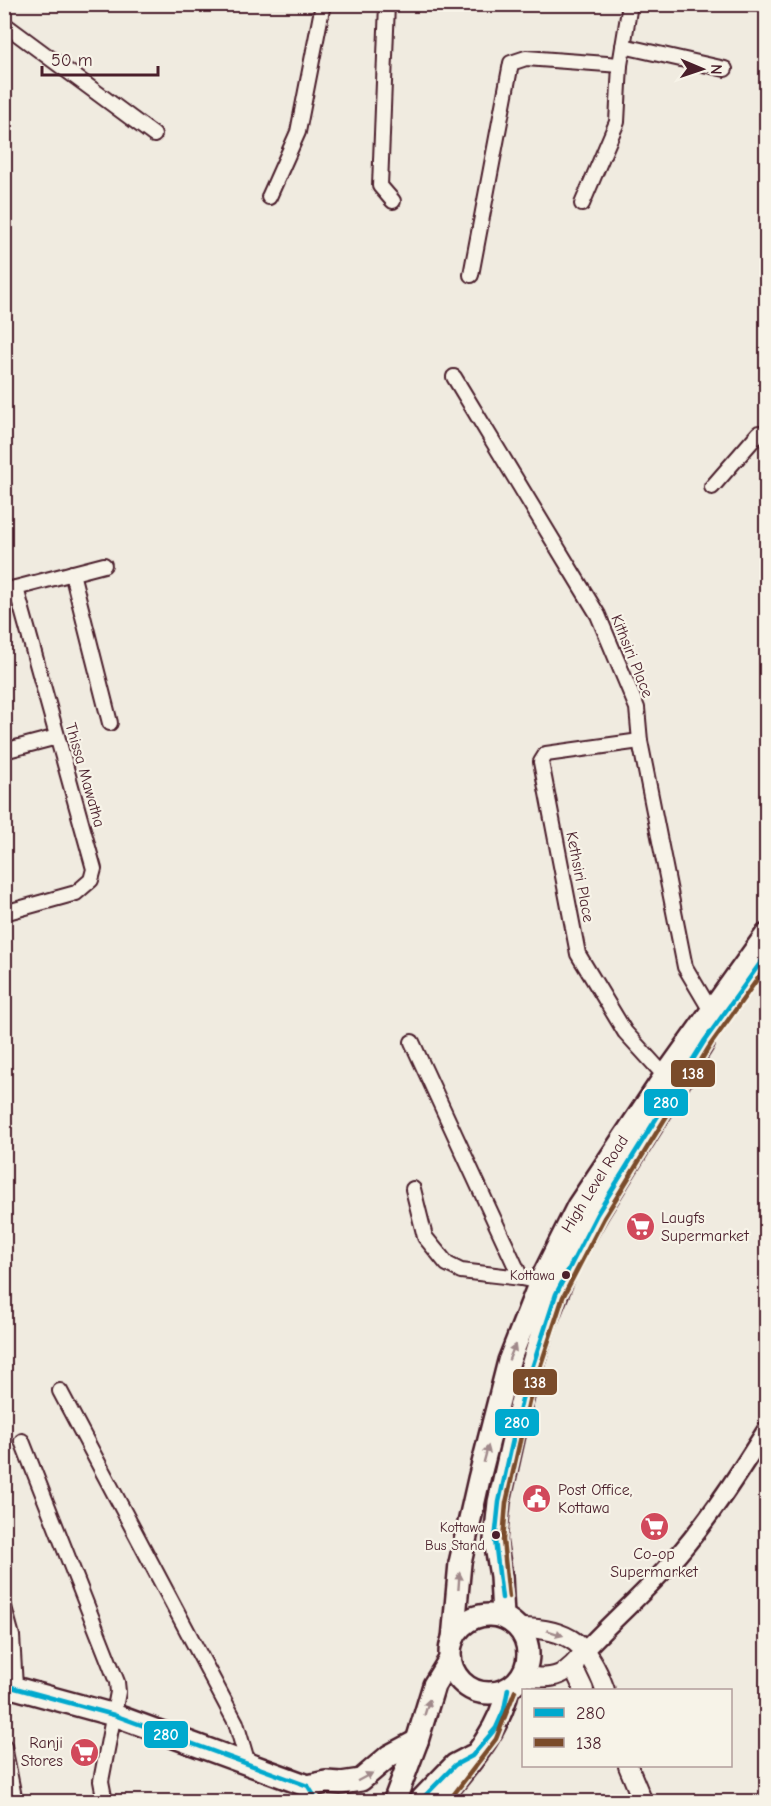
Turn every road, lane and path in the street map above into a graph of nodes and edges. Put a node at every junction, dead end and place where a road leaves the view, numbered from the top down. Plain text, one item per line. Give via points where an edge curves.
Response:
1 (323, 4) edge
2 (387, 4) edge
3 (630, 4) edge
4 (4, 24) edge
5 (623, 46) junction
6 (620, 65) junction
7 (725, 69) dead end
8 (154, 135) dead end
9 (269, 196) dead end
10 (393, 201) dead end
11 (582, 204) dead end
12 (471, 275) dead end
13 (454, 377) dead end
14 (766, 435) edge
15 (712, 488) dead end
16 (104, 565) dead end
17 (72, 573) junction
18 (10, 589) edge
19 (110, 723) dead end
20 (57, 737) junction
21 (640, 741) junction
22 (4, 751) edge
23 (4, 913) edge
24 (766, 935) edge
25 (766, 955) edge
26 (711, 1011) junction
27 (412, 1042) dead end
28 (665, 1076) junction
29 (413, 1189) dead end
30 (530, 1280) junction
31 (60, 1391) dead end
32 (766, 1431) edge
33 (22, 1441) dead end
34 (4, 1607) edge
35 (511, 1623) junction
36 (452, 1649) junction
37 (586, 1649) junction
38 (573, 1667) junction
39 (519, 1684) edge
40 (10, 1686) edge
41 (584, 1689) edge
42 (605, 1689) edge
43 (114, 1715) junction
44 (417, 1741) junction
45 (4, 1746) edge
46 (472, 1756) junction
47 (249, 1767) junction
48 (628, 1767) edge
49 (313, 1794) edge
50 (15, 1802) edge
51 (105, 1802) edge
52 (394, 1802) edge
53 (419, 1802) edge
54 (438, 1802) edge
55 (644, 1802) edge

1 - 9 street via 298,132
2 - 10 street via 380,186
3 - 5 street
4 - 8 street
5 - 6 street
5 - 7 street
6 - 11 street via 617,122
6 - 12 street via 526,58 511,63
13 - 21 street, Kithsiri Place via 598,615 637,708
14 - 15 street via 759,433
16 - 17 street
17 - 18 street
17 - 19 street
18 - 20 street, Thissa Mawatha
20 - 22 street
20 - 23 street, Thissa Mawatha via 94,869 91,880 76,893
21 - 26 street, Kithsiri Place via 685,967
21 - 28 street, Kethsiri Place via 546,754 541,762 578,954 625,1032
24 - 26 main road, High Level Road
25 - 35 main road, High Level Road via 705,1040 597,1214 556,1294 522,1398 499,1502 495,1540
26 - 28 main road, High Level Road
27 - 30 street
28 - 30 main road, High Level Road
29 - 30 street via 424,1237 447,1264 461,1271
36 -> 30 main road, High Level Road via 460,1563
31 - 47 street via 236,1723
32 - 37 street via 679,1555
33 - 43 street via 117,1682
34 - 40 street via 12,1636
35 - 36 main road via 479,1615 459,1629
35 -> 37 main road via 551,1630
35 - 39 main road via 529,1652
36 - 39 main road via 461,1682 471,1689 496,1693
44 -> 36 main road, High Level Road via 434,1685
37 - 38 main road
37 - 42 main road
38 - 39 main road via 557,1676
38 - 41 main road
39 - 46 main road via 496,1728
40 - 43 main road
43 - 47 main road
43 - 51 street via 101,1781
49 -> 44 main road via 326,1782 361,1780 389,1756
44 - 52 main road, High Level Road
45 - 50 street
46 - 53 main road via 455,1765
46 - 54 main road
47 - 49 main road
48 - 55 main road

